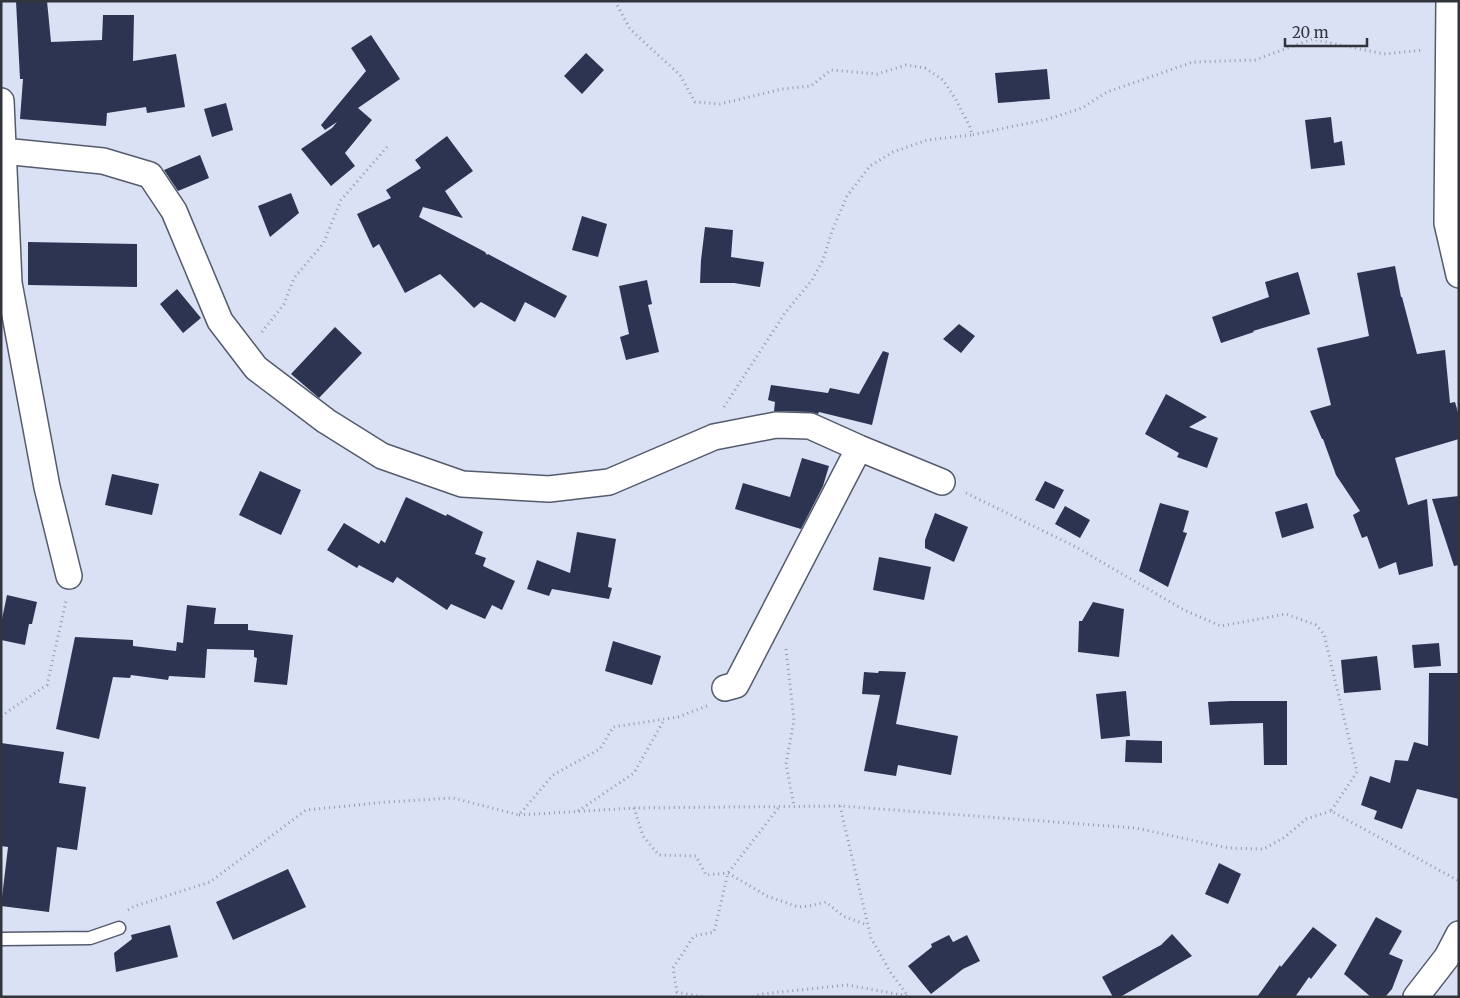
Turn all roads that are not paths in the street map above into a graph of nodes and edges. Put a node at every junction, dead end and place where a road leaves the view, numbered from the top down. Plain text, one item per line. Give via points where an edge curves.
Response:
1 (1449, 1) edge
2 (1, 101) edge
3 (3, 151) junction
4 (1459, 275) edge
5 (859, 448) junction
6 (942, 482) road end
7 (69, 576) road end
8 (725, 688) road end
9 (119, 928) dead end
10 (1459, 934) edge
11 (1, 939) edge
12 (1416, 997) edge

1 - 4 street via 1447,223
2 - 3 street
3 - 5 street via 104,161 150,175 174,211 220,321 256,368 326,421 382,456 462,484 549,489 610,482 714,437 776,425 810,426
3 - 7 street via 9,284 47,487
5 - 6 street
5 - 8 street via 736,685
9 - 11 lane via 90,938
10 - 12 street

